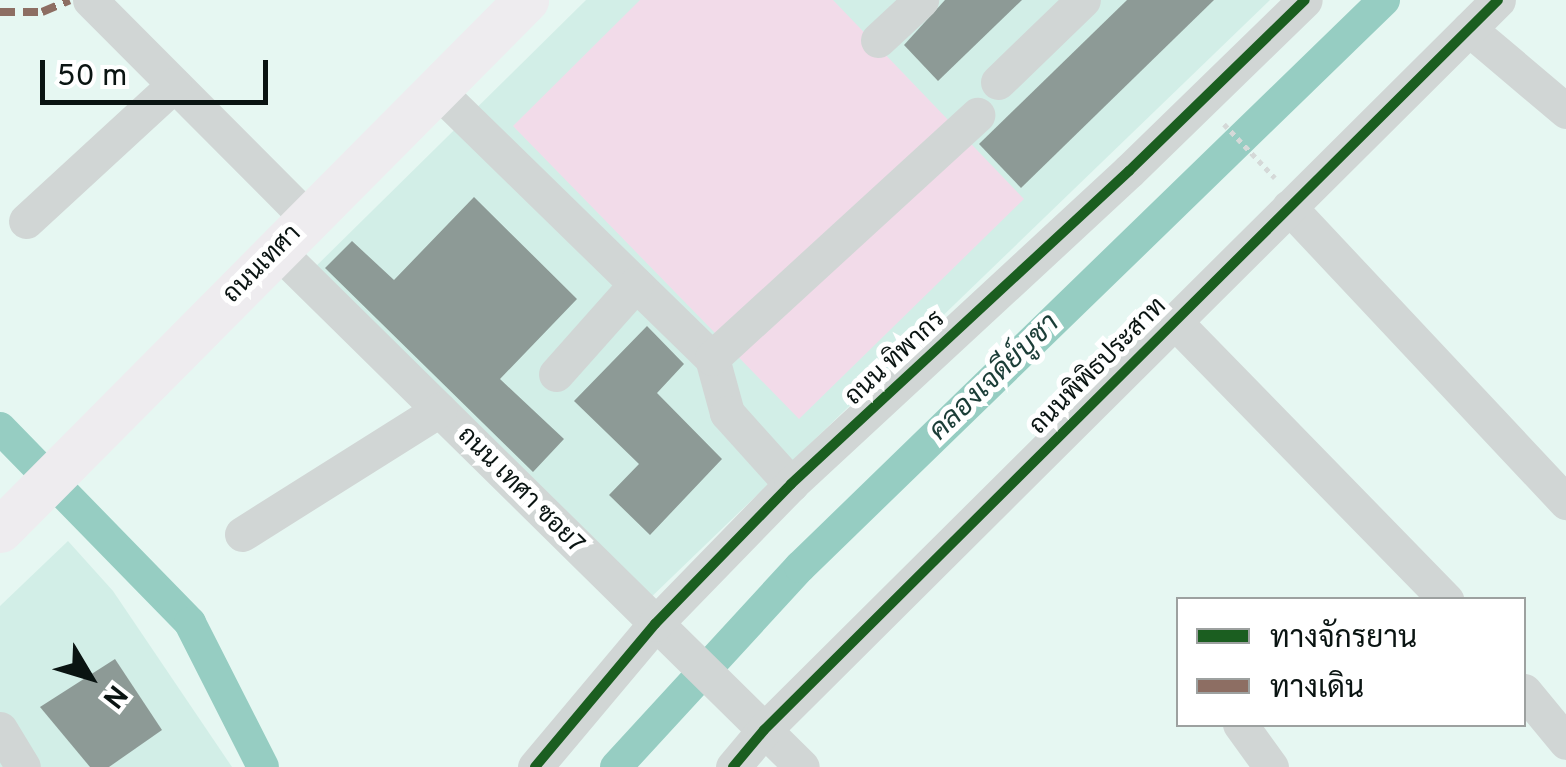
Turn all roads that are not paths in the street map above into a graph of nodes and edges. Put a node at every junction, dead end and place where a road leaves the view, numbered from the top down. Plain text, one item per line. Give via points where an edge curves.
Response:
1 (90, 0) edge
2 (526, 0) edge
3 (921, 0) edge
4 (1083, 0) edge
5 (1305, 0) edge
6 (1498, 0) edge
7 (1469, 29) junction
8 (878, 40) dead end
9 (998, 82) dead end
10 (174, 86) junction
11 (437, 90) junction
12 (1566, 111) edge
13 (977, 115) dead end
14 (1286, 196) junction
15 (26, 221) dead end
16 (293, 235) junction
17 (636, 284) junction
18 (1174, 321) junction
19 (712, 358) junction
20 (556, 374) dead end
21 (439, 410) junction
22 (792, 484) junction
23 (1566, 502) edge
24 (15, 503) edge
25 (242, 534) dead end
26 (1443, 597) edge
27 (666, 635) junction
28 (1526, 693) edge
29 (754, 720) junction
30 (1242, 727) edge
31 (0, 729) edge
32 (1566, 742) edge
33 (22, 767) edge
34 (535, 767) edge
35 (734, 767) edge
36 (802, 767) edge
37 (1271, 767) edge

1 - 10 street, ถนน เทศา ซอย7
2 - 11 main road, ถนนเทศา
3 - 8 street
4 - 9 street
5 - 22 street, ถนน ทิพากร
6 - 7 street, ถนนพิพิธประสาท
7 - 12 street
7 - 14 street, ถนนพิพิธประสาท
10 - 15 street
10 - 16 street, ถนน เทศา ซอย7
11 - 16 main road, ถนนเทศา
11 - 17 street
13 - 19 street
14 - 18 street, ถนนพิพิธประสาท
14 - 23 street
16 - 21 street, ถนน เทศา ซอย7
16 - 24 main road, ถนนเทศา
17 - 19 street
17 - 20 street
18 - 26 street
18 - 29 street, ถนนพิพิธประสาท
19 - 22 street via 727,413
21 - 25 street
21 - 27 street, ถนน เทศา ซอย7
22 - 27 street, ถนน ทิพากร
27 - 29 street, ถนน เทศา ซอย7
27 - 34 street, ถนน ทิพากร
28 - 32 street
29 - 35 street, ถนนพิพิธประสาท
29 - 36 street, ถนน เทศา ซอย7
30 - 37 street
31 - 33 street

